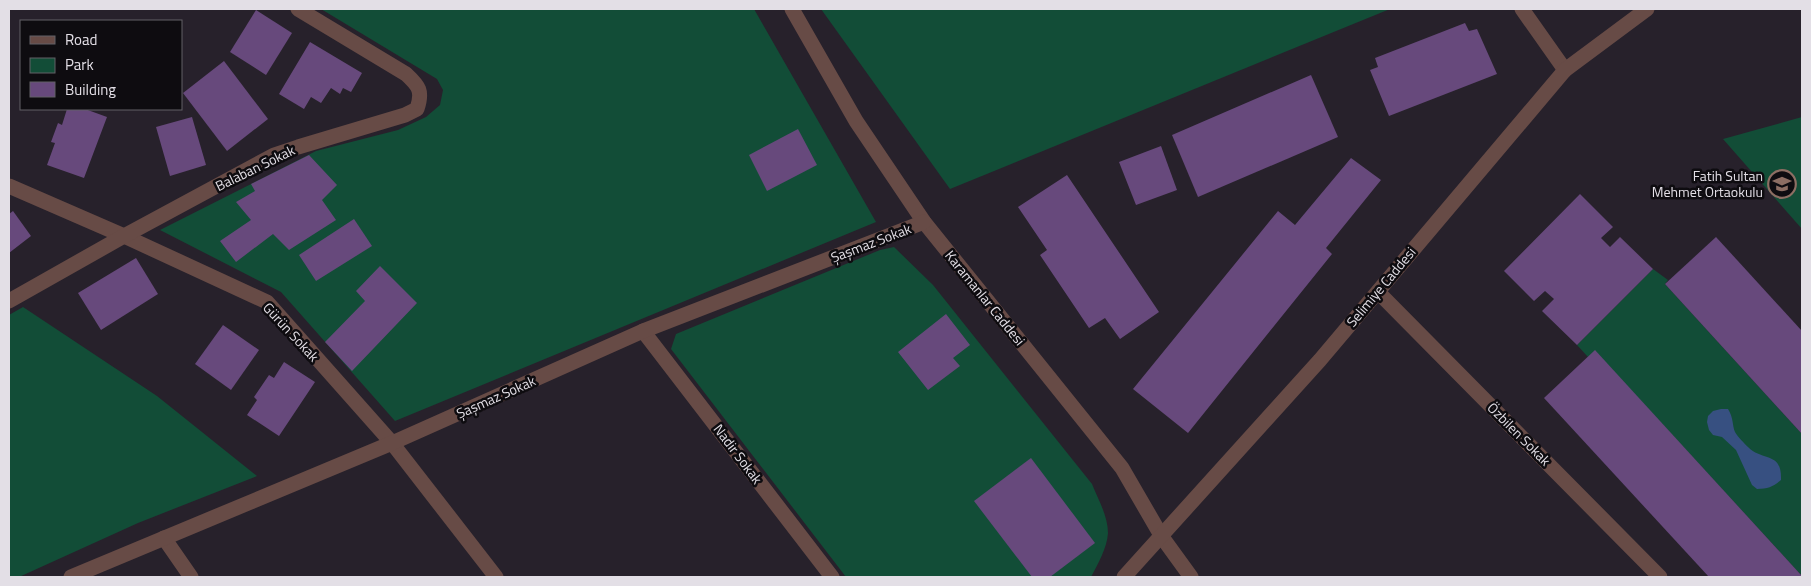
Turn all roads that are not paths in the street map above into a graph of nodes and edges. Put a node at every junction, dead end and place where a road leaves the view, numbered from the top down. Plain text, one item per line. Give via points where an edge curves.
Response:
1 (298, 9) edge
2 (792, 9) edge
3 (1522, 9) edge
4 (1648, 9) edge
5 (1565, 70) junction
6 (9, 186) edge
7 (924, 222) junction
8 (124, 236) junction
9 (1378, 292) junction
10 (9, 302) edge
11 (643, 331) junction
12 (392, 443) junction
13 (1162, 537) junction
14 (164, 538) junction
15 (70, 577) edge
16 (191, 577) edge
17 (496, 577) edge
18 (832, 577) edge
19 (1124, 577) edge
20 (1191, 577) edge
21 (1660, 577) edge

1 - 8 street, Balaban Sokak via 406,74 417,84 421,97 417,109 274,155
2 - 7 street, Karamanlar Caddesi via 856,121
3 - 5 street
4 - 5 street, Selimiye Caddesi
5 - 9 street, Selimiye Caddesi
6 - 8 street, Gürün Sokak
7 - 11 street, Şaşmaz Sokak
7 - 13 street, Karamanlar Caddesi via 1122,468
8 - 10 street, Balaban Sokak
8 - 12 street, Gürün Sokak via 267,302
9 - 13 street, Selimiye Caddesi
9 - 21 street, Özbilen Sokak
11 - 12 street, Şaşmaz Sokak
11 - 18 street, Nadir Sokak
12 - 14 street, Şaşmaz Sokak
12 - 17 street, Gürün Sokak
13 - 19 street, Selimiye Caddesi
13 - 20 street, Karamanlar Caddesi
14 - 15 street, Şaşmaz Sokak
14 - 16 street

